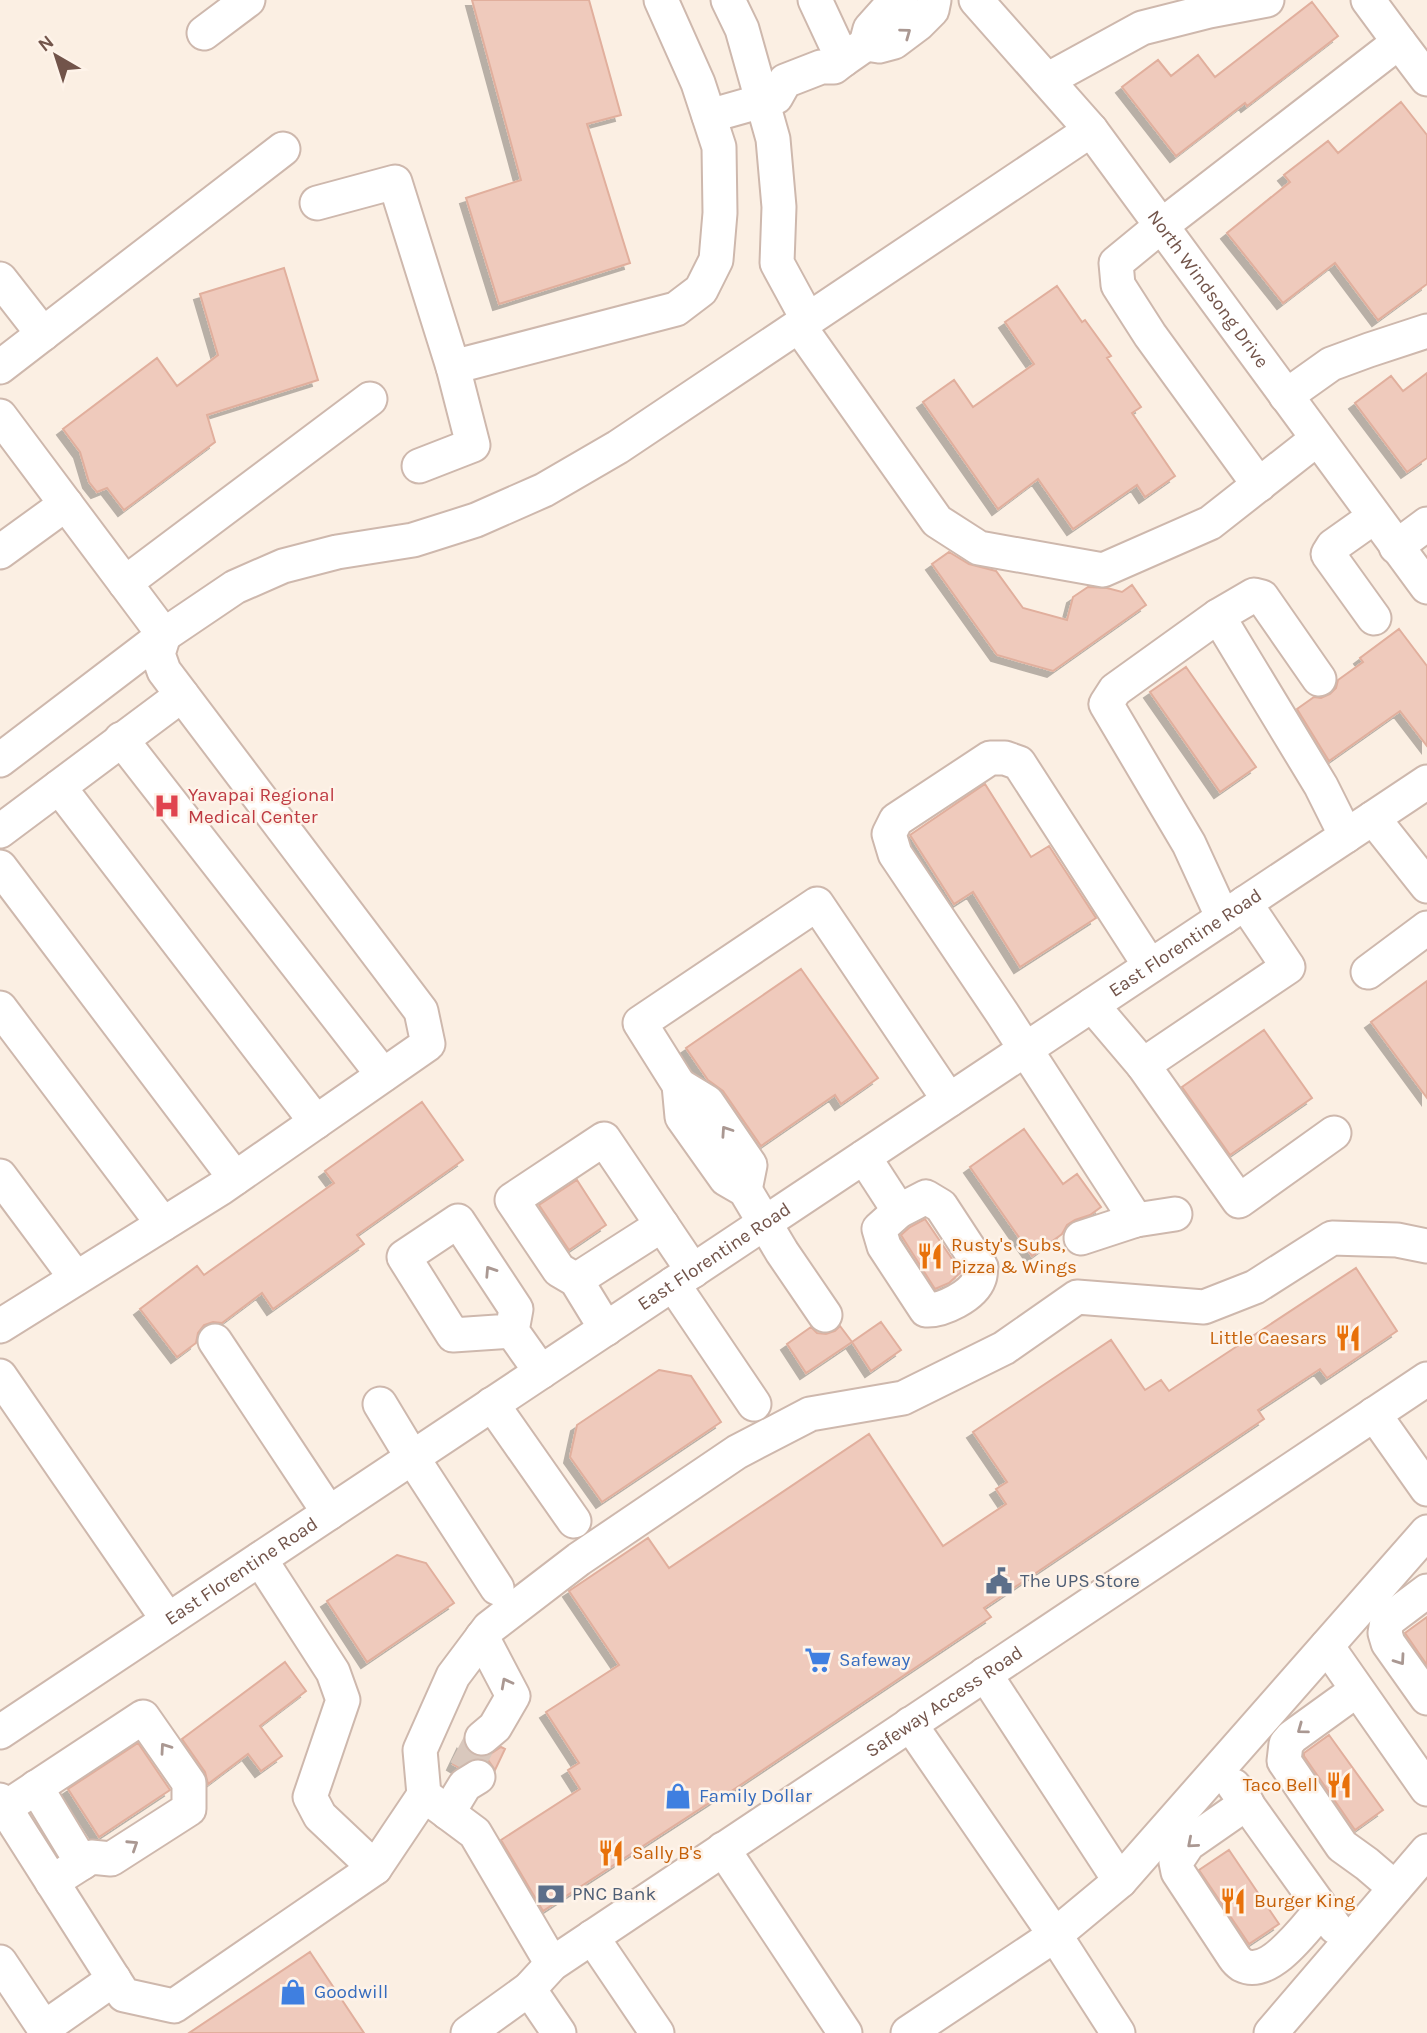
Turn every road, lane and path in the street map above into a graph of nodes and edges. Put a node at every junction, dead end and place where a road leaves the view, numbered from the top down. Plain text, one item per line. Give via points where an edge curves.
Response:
1 (248, 0) edge
2 (661, 0) edge
3 (727, 0) edge
4 (815, 0) edge
5 (901, 0) edge
6 (934, 0) edge
7 (976, 0) edge
8 (1267, 0) edge
9 (1368, 0) edge
10 (204, 33) dead end
11 (1399, 42) junction
12 (848, 57) junction
13 (1427, 79) edge
14 (1047, 80) junction
15 (769, 99) junction
16 (709, 116) junction
17 (1091, 130) junction
18 (284, 149) dead end
19 (317, 203) dead end
20 (1161, 226) junction
21 (0, 278) edge
22 (804, 323) junction
23 (1427, 331) edge
24 (43, 334) junction
25 (0, 367) edge
26 (453, 367) junction
27 (1286, 396) junction
28 (370, 399) dead end
29 (0, 416) edge
30 (1317, 439) junction
31 (419, 466) dead end
32 (1259, 485) junction
33 (66, 504) junction
34 (1374, 517) junction
35 (1427, 524) edge
36 (1396, 547) junction
37 (0, 552) edge
38 (125, 583) junction
39 (1427, 587) edge
40 (1218, 616) junction
41 (1374, 618) dead end
42 (164, 635) junction
43 (1319, 679) dead end
44 (182, 695) junction
45 (121, 740) junction
46 (0, 760) edge
47 (1427, 782) edge
48 (59, 787) junction
49 (1373, 818) junction
50 (0, 831) edge
51 (1346, 836) junction
52 (0, 866) edge
53 (1427, 886) edge
54 (1234, 911) junction
55 (1427, 928) edge
56 (1150, 966) junction
57 (1368, 972) dead end
58 (1092, 1005) junction
59 (0, 1007) edge
60 (1025, 1050) junction
61 (1143, 1065) junction
62 (383, 1075) junction
63 (950, 1100) junction
64 (316, 1122) junction
65 (1334, 1133) dead end
66 (864, 1157) junction
67 (0, 1176) edge
68 (235, 1178) junction
69 (899, 1211) dead end
70 (1175, 1214) dead end
71 (1136, 1220) junction
72 (765, 1223) junction
73 (163, 1224) junction
74 (662, 1225) junction
75 (1082, 1238) dead end
76 (1427, 1246) edge
77 (683, 1277) junction
78 (76, 1278) junction
79 (576, 1280) junction
80 (825, 1315) dead end
81 (0, 1326) edge
82 (606, 1329) junction
83 (512, 1331) dead end
84 (215, 1341) dead end
85 (541, 1372) junction
86 (0, 1376) edge
87 (1427, 1379) edge
88 (380, 1404) dead end
89 (492, 1404) junction
90 (754, 1404) dead end
91 (1374, 1414) junction
92 (412, 1457) junction
93 (1427, 1489) edge
94 (329, 1513) junction
95 (574, 1521) dead end
96 (1427, 1533) edge
97 (260, 1559) junction
98 (497, 1588) dead end
99 (1427, 1591) edge
100 (168, 1620) junction
101 (482, 1637) junction
102 (1327, 1646) junction
103 (985, 1674) junction
104 (1357, 1689) junction
105 (1427, 1698) edge
106 (910, 1724) junction
107 (0, 1732) edge
108 (490, 1736) tunnel mouth
109 (1220, 1767) junction
110 (469, 1777) tunnel mouth
111 (36, 1787) junction
112 (1427, 1789) edge
113 (1247, 1803) junction
114 (436, 1804) junction
115 (3, 1811) edge
116 (723, 1849) junction
117 (1427, 1851) edge
118 (82, 1863) junction
119 (375, 1868) junction
120 (1121, 1881) junction
121 (52, 1882) junction
122 (1395, 1888) junction
123 (1322, 1909) junction
124 (1055, 1935) junction
125 (592, 1937) junction
126 (1347, 1943) junction
127 (0, 1962) edge
128 (552, 1964) junction
129 (114, 1979) junction
130 (528, 1989) junction
131 (468, 2033) edge
132 (559, 2033) edge
133 (656, 2033) edge
134 (845, 2033) edge
135 (908, 2033) edge
136 (1118, 2033) edge
137 (1271, 2033) edge

1 - 10 street
2 - 16 street
3 - 15 street
4 - 12 street
5 - 12 street
12 -> 6 street via 894,41 932,10
7 - 14 street, North Windsong Drive
8 - 14 street via 1142,29
9 - 11 street
11 - 13 street
11 - 20 street
12 - 15 street via 822,90 786,104
14 - 17 street, North Windsong Drive
15 - 16 street
15 - 22 street via 779,207 777,263
16 - 26 street via 719,147 720,214 716,260 701,290 676,309
17 - 20 street, North Windsong Drive
17 - 22 street
18 - 24 street
19 - 26 street via 396,181
20 - 27 street, North Windsong Drive
20 - 32 street via 1116,263 1118,285
21 - 24 street
22 - 32 street via 937,521 979,548 1103,570 1210,523
22 - 42 street via 618,447 544,490 476,520 413,540 283,566 235,587
23 - 27 street via 1331,364
24 - 25 street
26 - 31 street via 473,445
27 - 30 street, North Windsong Drive
28 - 38 street
29 - 33 street
30 - 32 street
30 - 34 street, North Windsong Drive
33 - 37 street
33 - 38 street
34 - 36 street, North Windsong Drive
34 - 41 street via 1328,554
35 - 36 street
36 - 39 street, North Windsong Drive
38 - 42 street
40 - 43 street via 1254,595 1262,597
40 - 51 street via 1321,786
40 - 54 street via 1115,690 1106,704
42 - 44 street via 158,654 163,671
42 - 46 street
44 - 45 street
44 - 62 street via 421,1011 428,1044
45 - 48 street
45 - 62 street
47 - 49 street, East Florentine Road
48 - 50 street
48 - 64 street
49 - 51 street, East Florentine Road
49 - 53 street
51 - 54 street, East Florentine Road
52 - 68 street
54 - 56 street, East Florentine Road
54 - 61 street via 1288,967
55 - 57 street
56 - 58 street, East Florentine Road
56 - 60 street via 1019,763 990,758 896,820 889,834 895,854
58 - 60 street, East Florentine Road
58 - 61 street
59 - 73 street
60 - 63 street, East Florentine Road
60 - 71 street
61 - 65 street via 1239,1201
62 - 64 street
63 - 66 street, East Florentine Road
63 - 72 street via 817,904 640,1023 679,1085 707,1102 750,1165 745,1190
64 - 68 street
66 - 69 street
66 - 72 street, East Florentine Road
67 - 78 street
68 - 73 street
70 - 71 street
71 - 75 street
72 - 77 street, East Florentine Road
72 - 80 street
73 - 78 street
74 - 77 street
74 - 79 street
74 - 79 street via 604,1139 512,1200 559,1269
76 - 101 street via 1332,1238 1255,1287 1204,1307 1077,1297 1004,1348 903,1398 810,1414 737,1452 579,1559
77 - 82 street, East Florentine Road
77 - 90 street
78 - 81 street
79 - 82 street
82 - 85 street, East Florentine Road
83 - 85 street
84 - 94 street
85 - 89 street, East Florentine Road
86 - 100 street
87 - 91 street, Safeway Access Road
88 - 92 street
89 - 92 street, East Florentine Road
89 - 95 street
91 - 93 street
91 - 103 street, Safeway Access Road
92 - 94 street, East Florentine Road
92 - 98 street
94 - 97 street, East Florentine Road
96 - 102 street
97 - 100 street, East Florentine Road
97 - 119 street via 333,1672 343,1700 310,1797 320,1816
99 -> 105 street via 1387,1621 1385,1633
100 - 107 street, East Florentine Road
108 -> 101 street via 513,1696
101 - 114 street via 453,1676 420,1750
102 - 104 street
102 - 109 street
103 - 106 street, Safeway Access Road
103 - 120 street
104 - 112 street
104 -> 122 street via 1292,1737 1283,1760 1342,1846
106 - 116 street, Safeway Access Road
106 - 124 street
109 - 113 street
109 - 120 street
110 - 114 street
111 - 115 street
111 - 118 street
118 -> 111 street via 91,1857 111,1859 189,1809 189,1783 143,1717
113 - 123 street
113 -> 123 street via 1188,1844 1176,1862 1178,1872 1234,1957 1242,1965 1255,1967 1272,1962
114 - 119 street
114 - 128 street via 475,1833
115 - 121 street
116 - 125 street, Safeway Access Road
116 - 134 street
117 - 122 street
118 - 121 street
119 - 129 street via 174,2006 124,1995
120 - 124 street
121 - 129 street
122 - 126 street
123 - 126 street
124 - 135 street
124 - 136 street
125 - 128 street, Safeway Access Road
125 - 133 street
126 - 137 street
127 - 129 street via 44,2028
128 - 130 street, Safeway Access Road
130 - 131 street, Safeway Access Road
130 - 132 street

